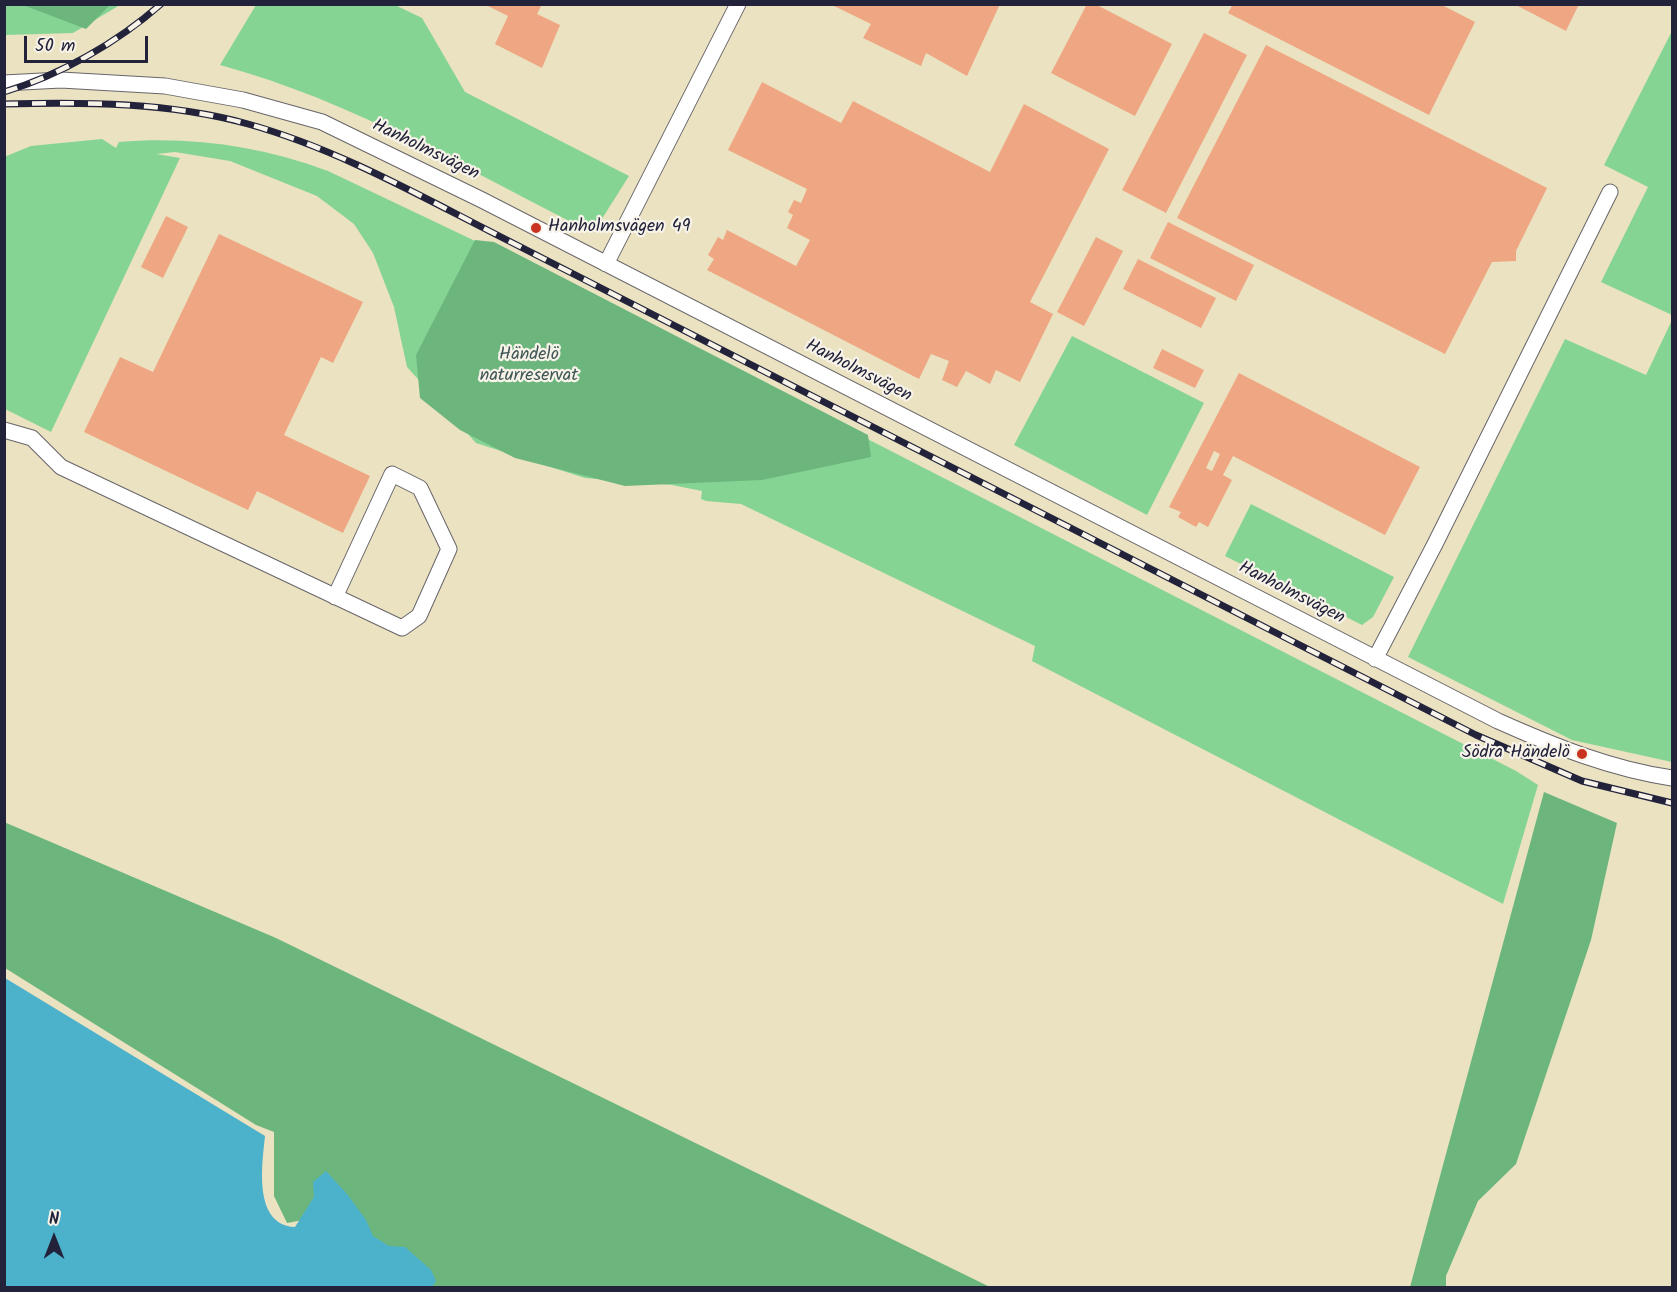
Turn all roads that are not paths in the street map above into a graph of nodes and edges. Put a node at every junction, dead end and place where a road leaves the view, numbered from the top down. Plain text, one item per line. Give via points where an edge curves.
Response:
1 (738, 4) edge
2 (4, 83) edge
3 (1610, 192) dead end
4 (606, 264) junction
5 (4, 430) edge
6 (334, 597) junction
7 (1375, 659) junction
8 (1672, 778) edge

1 - 4 street
2 - 4 street, Hanholmsvägen via 62,80 165,86 243,100 322,122
3 - 7 street
4 - 7 street, Hanholmsvägen
5 - 6 street via 32,438 61,467
6 - 6 street via 402,628 419,616 448,549 420,488 392,474
7 - 8 street, Hanholmsvägen via 1564,750

